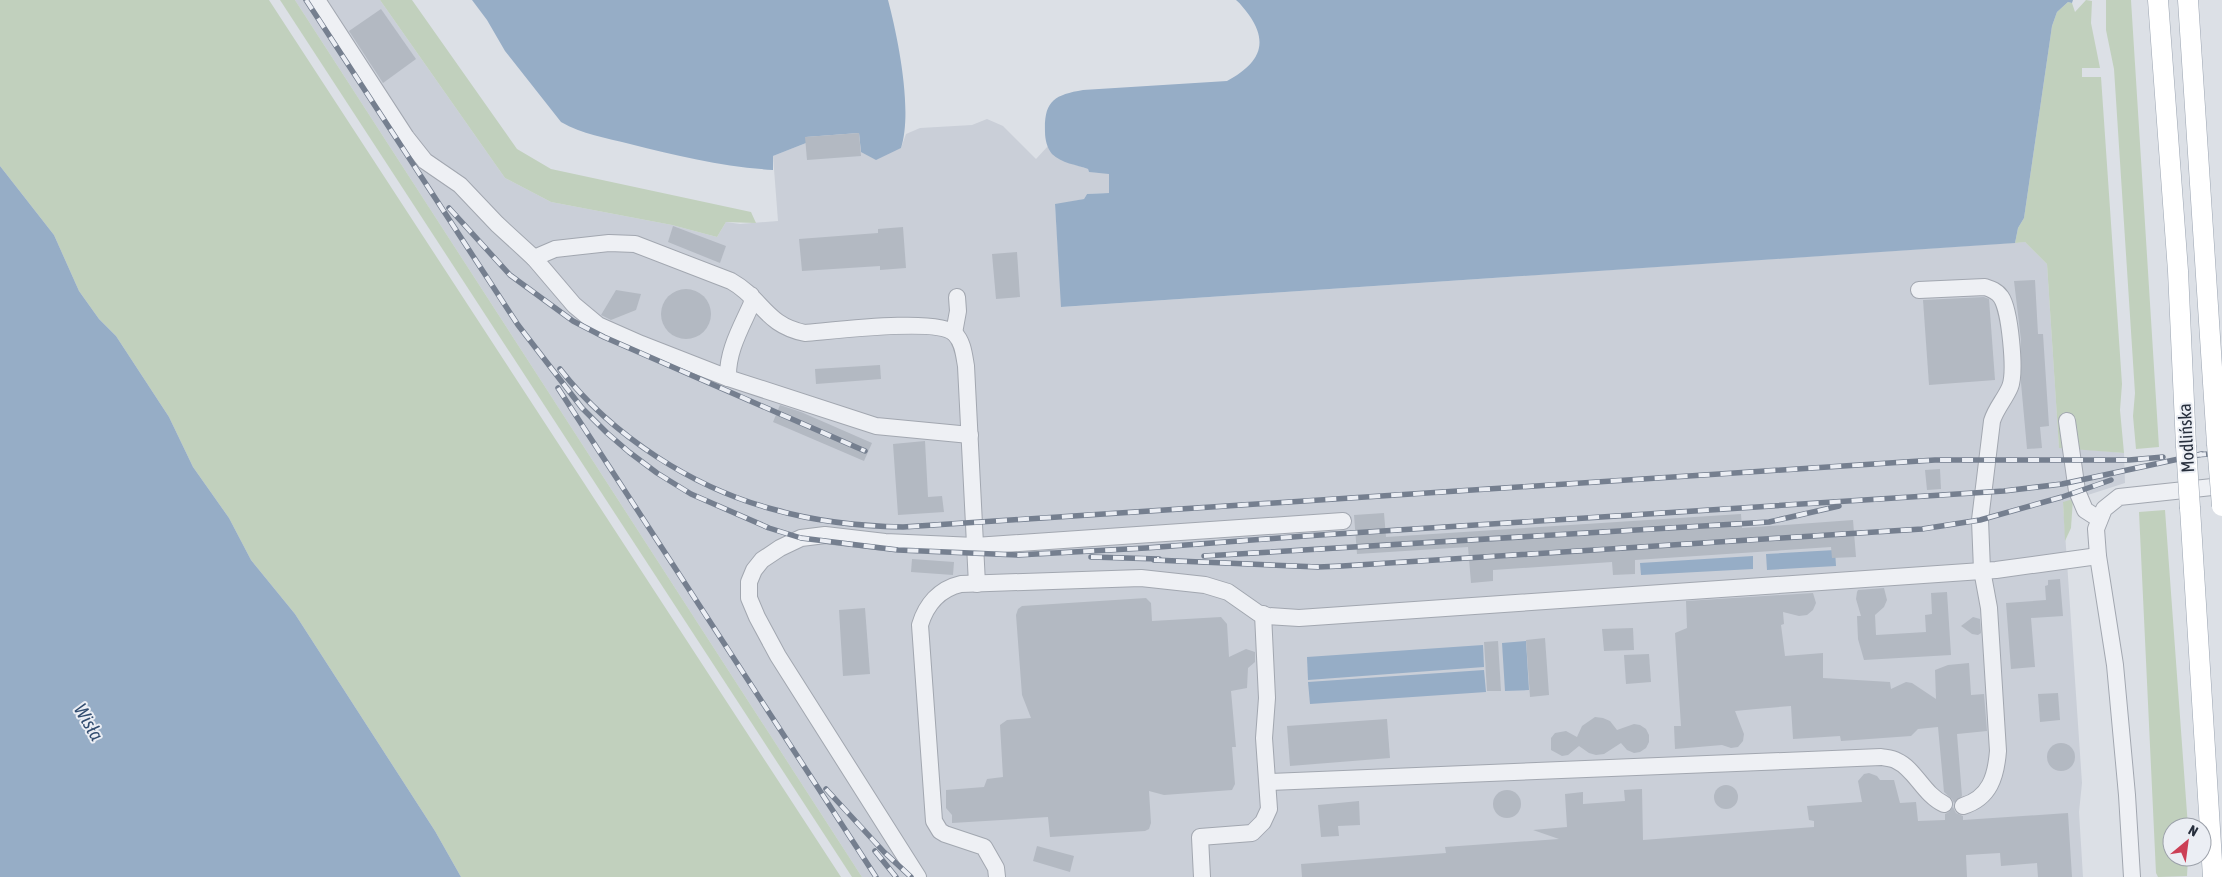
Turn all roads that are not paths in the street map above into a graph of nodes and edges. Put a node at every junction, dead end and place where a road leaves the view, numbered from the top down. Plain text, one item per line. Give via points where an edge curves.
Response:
1 (316, 0) edge
2 (2158, 0) edge
3 (2188, 0) edge
4 (534, 258) junction
5 (1919, 290) dead end
6 (751, 296) junction
7 (956, 297) dead end
8 (954, 333) junction
9 (728, 378) junction
10 (2067, 421) dead end
11 (970, 435) junction
12 (2222, 486) edge
13 (2222, 506) edge
14 (2222, 511) edge
15 (2099, 518) junction
16 (1343, 521) dead end
17 (974, 546) junction
18 (2098, 556) junction
19 (1982, 570) junction
20 (977, 584) junction
21 (1263, 614) junction
22 (1268, 782) junction
23 (1944, 804) dead end
24 (1963, 806) dead end
25 (918, 877) edge
26 (997, 877) edge
27 (1202, 877) edge
28 (2132, 877) edge
29 (2213, 877) edge

1 - 4 lane via 425,161 460,185
2 - 29 main road, Modlińska, bridge via 2178,271
3 - 13 main road, Modlińska, bridge
4 - 6 lane via 555,249 610,243 635,244 731,281
4 - 9 lane via 574,305 598,325
5 - 19 lane via 1992,289 2000,296 2009,318 2012,376 2010,387 1992,421 1980,520
6 - 8 lane via 775,321 805,333 922,325 944,327
6 - 9 lane via 752,303 730,351
7 - 8 lane via 958,311
8 - 11 lane via 962,346 966,366
9 - 11 lane via 876,426
10 - 15 lane via 2077,491 2085,510
11 - 17 lane
12 - 15 lane via 2127,495 2111,502
13 - 14 main road, Modlińska
15 - 18 lane via 2096,528
16 - 17 lane
17 - 20 lane
17 - 25 lane via 885,542 826,535 807,537 762,560 749,582 749,598 778,656
18 - 19 lane
18 - 28 lane via 2115,665
19 - 21 lane via 1316,617 1286,618
19 - 24 lane via 1989,608 1998,751 1996,774 1990,787 1972,803
20 - 21 lane via 1141,578 1205,585 1228,592
20 - 26 lane via 950,587 929,604 920,625 920,643 934,820 945,834 984,847 996,868
21 - 22 lane via 1267,698 1264,738
22 - 23 lane via 1881,757 1897,760
22 - 27 lane via 1269,809 1263,822 1252,833 1200,837

